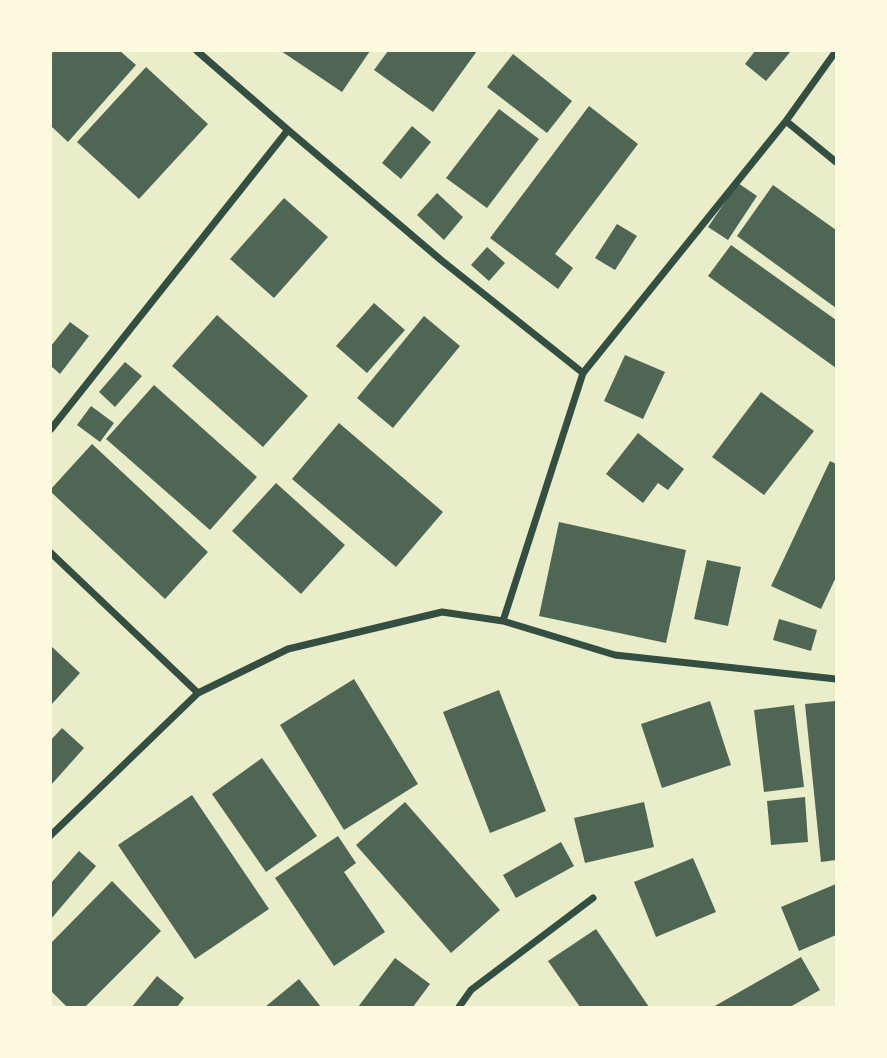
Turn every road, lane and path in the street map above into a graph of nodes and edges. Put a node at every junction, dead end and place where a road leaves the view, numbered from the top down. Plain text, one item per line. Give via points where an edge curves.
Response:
1 (197, 51) edge
2 (836, 51) edge
3 (786, 121) junction
4 (288, 130) junction
5 (836, 162) edge
6 (583, 373) junction
7 (51, 429) edge
8 (51, 553) edge
9 (503, 621) junction
10 (836, 679) edge
11 (198, 693) junction
12 (51, 835) edge
13 (593, 898) dead end
14 (459, 1007) edge

1 - 4 street
2 - 3 street
3 - 5 street
3 - 6 street
4 - 6 street
4 - 7 street
6 - 9 street
8 - 11 street
9 - 10 street via 615,655
9 - 11 street via 442,612 288,649
11 - 12 street
13 - 14 street via 471,990

